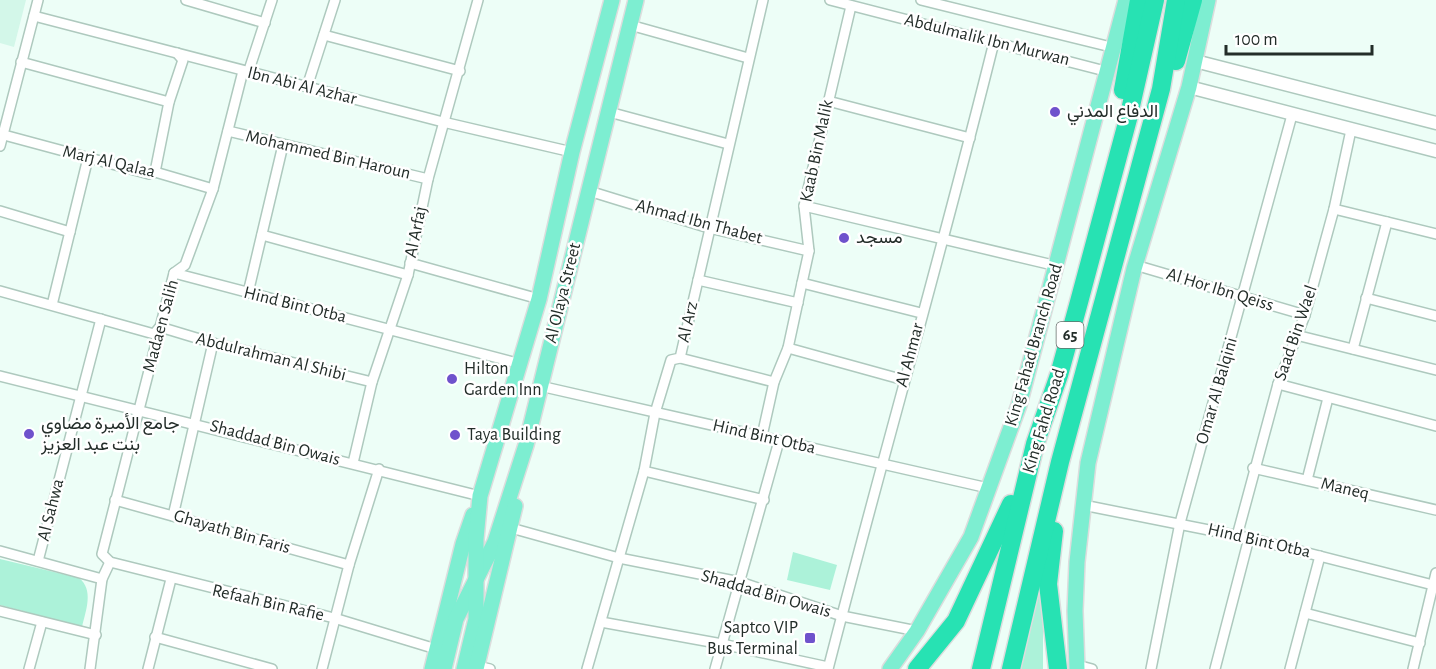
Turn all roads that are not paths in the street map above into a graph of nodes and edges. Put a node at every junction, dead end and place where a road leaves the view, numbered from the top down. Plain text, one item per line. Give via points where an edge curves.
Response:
1 (38, 0) edge
2 (186, 0) edge
3 (272, 0) edge
4 (335, 0) edge
5 (478, 0) edge
6 (612, 0) edge
7 (636, 0) edge
8 (763, 0) edge
9 (830, 0) edge
10 (921, 0) edge
11 (1126, 0) edge
12 (1139, 0) edge
13 (1155, 0) edge
14 (1176, 0) edge
15 (1193, 0) edge
16 (1208, 0) edge
17 (211, 3) edge
18 (851, 6) junction
19 (34, 16) junction
20 (265, 23) junction
21 (630, 25) junction
22 (324, 35) junction
23 (994, 42) junction
24 (1115, 48) junction
25 (177, 53) junction
26 (748, 58) junction
27 (1195, 61) junction
28 (21, 62) junction
29 (246, 70) junction
30 (460, 71) junction
31 (1109, 72) junction
32 (307, 87) junction
33 (1189, 87) junction
34 (1161, 89) junction
35 (828, 101) junction
36 (169, 102) junction
37 (609, 112) junction
38 (1292, 115) junction
39 (1128, 119) junction
40 (443, 122) junction
41 (1436, 123) edge
42 (1351, 130) junction
43 (228, 131) junction
44 (4, 135) junction
45 (970, 138) junction
46 (728, 144) junction
47 (284, 145) junction
48 (0, 146) edge
49 (1436, 151) edge
50 (572, 152) junction
51 (88, 158) junction
52 (155, 172) junction
53 (428, 179) junction
54 (213, 189) junction
55 (589, 191) junction
56 (804, 206) junction
57 (1334, 209) junction
58 (0, 211) edge
59 (1387, 222) junction
60 (709, 228) junction
61 (70, 231) junction
62 (1436, 234) edge
63 (262, 235) junction
64 (944, 239) junction
65 (809, 251) junction
66 (410, 263) junction
67 (1135, 265) junction
68 (1057, 266) junction
69 (174, 273) junction
70 (408, 275) junction
71 (698, 280) junction
72 (802, 283) junction
73 (0, 291) edge
74 (248, 293) junction
75 (1243, 298) junction
76 (1366, 298) junction
77 (539, 299) junction
78 (798, 303) junction
79 (52, 304) junction
80 (921, 313) junction
81 (1305, 315) junction
82 (1436, 316) edge
83 (101, 319) junction
84 (160, 327) junction
85 (391, 330) junction
86 (1296, 335) junction
87 (213, 343) junction
88 (788, 348) junction
89 (1353, 349) junction
90 (680, 358) junction
91 (521, 364) junction
92 (1436, 370) edge
93 (0, 376) edge
94 (903, 380) junction
95 (372, 382) junction
96 (774, 382) junction
97 (1278, 384) junction
98 (540, 386) junction
99 (80, 396) junction
100 (1328, 398) junction
101 (139, 412) junction
102 (655, 413) junction
103 (194, 422) junction
104 (1436, 426) edge
105 (762, 436) junction
106 (779, 441) junction
107 (1035, 444) junction
108 (526, 445) junction
109 (1060, 462) junction
110 (353, 464) junction
111 (881, 464) junction
112 (1253, 468) junction
113 (379, 469) junction
114 (644, 471) junction
115 (1307, 480) junction
116 (988, 488) junction
117 (480, 496) junction
118 (115, 500) junction
119 (764, 500) junction
120 (1083, 505) junction
121 (1436, 510) edge
122 (173, 516) junction
123 (1180, 523) junction
124 (511, 528) junction
125 (1237, 536) junction
126 (1249, 538) junction
127 (0, 551) edge
128 (102, 554) joint
129 (1320, 556) junction
130 (619, 558) junction
131 (38, 561) junction
132 (110, 562) junction
133 (349, 565) junction
134 (1436, 573) edge
135 (102, 579) junction
136 (171, 579) junction
137 (476, 582) junction
138 (740, 582) junction
139 (1433, 585) junction
140 (1050, 596) junction
141 (0, 611) edge
142 (1305, 613) junction
143 (842, 616) junction
144 (334, 618) junction
145 (956, 621) junction
146 (42, 622) junction
147 (601, 622) junction
148 (917, 631) junction
149 (96, 636) junction
150 (155, 637) junction
151 (1420, 643) junction
152 (722, 644) junction
153 (436, 649) junction
154 (1077, 667) edge
155 (477, 668) edge
156 (828, 668) edge
157 (29, 669) edge
158 (90, 669) edge
159 (148, 669) edge
160 (272, 669) edge
161 (322, 669) edge
162 (432, 669) edge
163 (444, 669) edge
164 (587, 669) edge
165 (715, 669) edge
166 (890, 669) edge
167 (918, 669) edge
168 (931, 669) edge
169 (981, 669) edge
170 (1011, 669) edge
171 (1050, 669) edge
172 (1058, 669) edge
173 (1092, 669) edge
174 (1151, 669) edge
175 (1215, 669) edge
176 (1290, 669) edge
177 (1413, 669) edge

1 - 19 street
2 - 17 street
3 - 20 street, Madaen Salih
4 - 22 street
5 - 30 street, Al Arfaj
6 - 50 main road, Al Olaya Street
7 - 21 main road, Al Olaya Street
8 - 26 street, Al Arz
9 - 18 street, Abdulmalik Ibn Murwan
10 - 24 street, Abdulmalik Ibn Murwan
11 - 24 main road, King Fahad Branch Road
12 - 39 highway via 1122,96
13 - 39 highway, King Fahd Road / 65
14 - 34 highway, King Fahd Road / 65
15 - 34 highway via 1176,61
16 - 27 main road
17 - 20 street
18 - 23 street, Abdulmalik Ibn Murwan
18 - 35 street, Kaab Bin Malik
19 - 25 street, Ibn Abi Al Azhar
19 - 28 street
20 - 29 street, Madaen Salih
21 - 26 street
21 - 37 main road, Al Olaya Street
22 - 30 street
22 - 32 street
23 - 31 street, Abdulmalik Ibn Murwan
23 - 45 street, Al Ahmar
24 - 31 main road, King Fahad Branch Road
25 - 29 street, Ibn Abi Al Azhar
25 - 36 street via 183,60
26 - 46 street, Al Arz
27 - 33 main road
27 - 41 street
28 - 36 street
28 - 44 street
29 - 32 street, Ibn Abi Al Azhar
29 - 43 street, Madaen Salih
30 - 40 street, Al Arfaj
31 - 68 main road, King Fahad Branch Road
32 - 40 street, Ibn Abi Al Azhar
33 - 38 street
33 - 67 main road
34 - 109 highway, King Fahd Road / 65
35 - 45 street
35 - 56 street, Kaab Bin Malik
36 - 52 street
37 - 46 street
37 - 55 main road, Al Olaya Street
38 - 42 street
38 - 75 street, Omar Al Balqini
39 - 107 highway, King Fahd Road / 65 via 1059,375
40 - 50 street, Ibn Abi Al Azhar
40 - 53 street, Al Arfaj
42 - 49 street
42 - 57 street, Saad Bin Wael
43 - 47 street, Mohammed Bin Haroun
43 - 54 street, Madaen Salih
44 - 48 street
44 - 51 street, Marj Al Qalaa
45 - 64 street, Al Ahmar
46 - 60 street, Al Arz
47 - 53 street, Mohammed Bin Haroun
47 - 63 street
50 - 77 main road, Al Olaya Street
51 - 52 street, Marj Al Qalaa via 149,174
51 - 61 street
52 - 54 street, Marj Al Qalaa
53 - 66 street, Al Arfaj
54 - 69 street, Madaen Salih via 185,265
55 - 60 street, Ahmad Ibn Thabet
55 - 98 main road, Al Olaya Street
56 - 64 street
56 - 65 street, Kaab Bin Malik
57 - 59 street
57 - 81 street, Saad Bin Wael
58 - 61 street
59 - 62 street
59 - 76 street
60 - 65 street, Ahmad Ibn Thabet
60 - 71 street, Al Arz
61 - 79 street
63 - 70 street
63 - 74 street
64 - 68 street
64 - 80 street, Al Ahmar
65 - 72 street, Kaab Bin Malik
66 - 70 street, Al Arfaj
66 - 77 street
67 - 75 street, Al Hor Ibn Qeiss
67 - 120 main road via 1088,463
68 - 116 main road, King Fahad Branch Road via 1019,405
69 - 74 street, Hind Bint Otba
69 - 84 street, Madaen Salih
70 - 85 street, Al Arfaj
71 - 78 street
71 - 90 street, Al Arz
72 - 78 street, Kaab Bin Malik
72 - 80 street
73 - 79 street, Abdulrahman Al Shibi
74 - 85 street, Hind Bint Otba
75 - 81 street, Al Hor Ibn Qeiss
75 - 123 street, Omar Al Balqini
76 - 82 street
76 - 89 street
77 - 91 main road, Al Olaya Street
78 - 88 street, Kaab Bin Malik
79 - 83 street, Abdulrahman Al Shibi
80 - 94 street, Al Ahmar
81 - 86 street, Saad Bin Wael
83 - 84 street, Abdulrahman Al Shibi via 154,334
83 - 99 street, Al Sahwa
84 - 87 street, Abdulrahman Al Shibi
84 - 101 street, Madaen Salih
85 - 91 street, Hind Bint Otba
85 - 95 street, Al Arfaj
86 - 89 street
86 - 97 street, Saad Bin Wael
87 - 95 street, Abdulrahman Al Shibi
87 - 103 street
88 - 94 street
88 - 96 street, Kaab Bin Malik
89 - 92 street
90 - 96 street
90 - 102 street, Al Arz via 671,360
91 - 117 main road, Al Olaya Street
93 - 99 street, Shaddad Bin Owais
94 - 111 street, Al Ahmar
95 - 110 street, Al Arfaj
96 - 105 street, Kaab Bin Malik
97 - 100 street
97 - 112 street, Saad Bin Wael
98 - 102 street, Hind Bint Otba
98 - 108 main road, Al Olaya Street
99 - 101 street, Shaddad Bin Owais
99 - 131 street, Al Sahwa
100 - 104 street
100 - 115 street
101 - 103 street, Shaddad Bin Owais
101 - 118 street, Madaen Salih
102 - 105 street, Hind Bint Otba
102 - 114 street, Al Arz
103 - 110 street, Shaddad Bin Owais
103 - 122 street
105 - 106 street, Hind Bint Otba
106 - 111 street, Hind Bint Otba
106 - 119 street
107 - 145 highway via 1006,518
107 - 169 highway, King Fahd Road / 65
108 - 124 main road
108 - 137 main road, Al Olaya Street via 495,542
109 - 140 highway
109 - 170 highway, King Fahd Road / 65
110 - 113 street, Shaddad Bin Owais
111 - 116 street, Hind Bint Otba
111 - 143 street, Al Ahmar
112 - 115 street, Maneq
112 - 125 street, Saad Bin Wael
113 - 117 street, Shaddad Bin Owais
113 - 133 street
114 - 119 street
114 - 130 street, Al Arz
115 - 121 street, Maneq
116 - 148 main road, King Fahad Branch Road via 970,537
117 - 137 main road, Al Olaya Street
117 - 153 main road via 463,543
118 - 122 street, Ghayath Bin Faris
118 - 128 street, Madaen Salih
119 - 138 street
120 - 123 street, Hind Bint Otba
120 - 154 main road via 1075,602
122 - 133 street, Ghayath Bin Faris
123 - 125 street, Hind Bint Otba
123 - 174 street, Omar Al Balqini
124 - 130 street, Shaddad Bin Owais
124 - 155 main road
125 - 126 street, Hind Bint Otba
126 - 129 street, Hind Bint Otba
126 - 175 street
127 - 131 street
128 - 132 street, Refaah Bin Rafie
129 - 139 street, Hind Bint Otba
129 - 142 street
130 - 138 street, Shaddad Bin Owais
130 - 147 street, Al Arz
131 - 135 street
132 - 135 street
132 - 136 street, Refaah Bin Rafie
133 - 144 street
134 - 139 street
135 - 149 street
136 - 144 street, Refaah Bin Rafie
136 - 150 street
137 - 155 main road, Al Olaya Street
137 - 163 main road, Al Olaya Street via 456,619
138 - 143 street, Shaddad Bin Owais
138 - 152 street
139 - 151 street
140 - 171 highway
140 - 172 highway
141 - 146 street
142 - 151 street
142 - 176 street
143 - 148 street, Shaddad Bin Owais
143 - 156 street, Al Ahmar
144 - 153 street, Refaah Bin Rafie
144 - 161 street
145 - 167 highway
145 - 168 highway
146 - 149 street
146 - 157 street
147 - 152 street
147 - 164 street, Al Arz
148 - 166 main road, King Fahad Branch Road
149 - 158 street
150 - 159 street
150 - 160 street
151 - 177 street
152 - 156 street
152 - 165 street
153 - 162 main road
154 - 173 street

